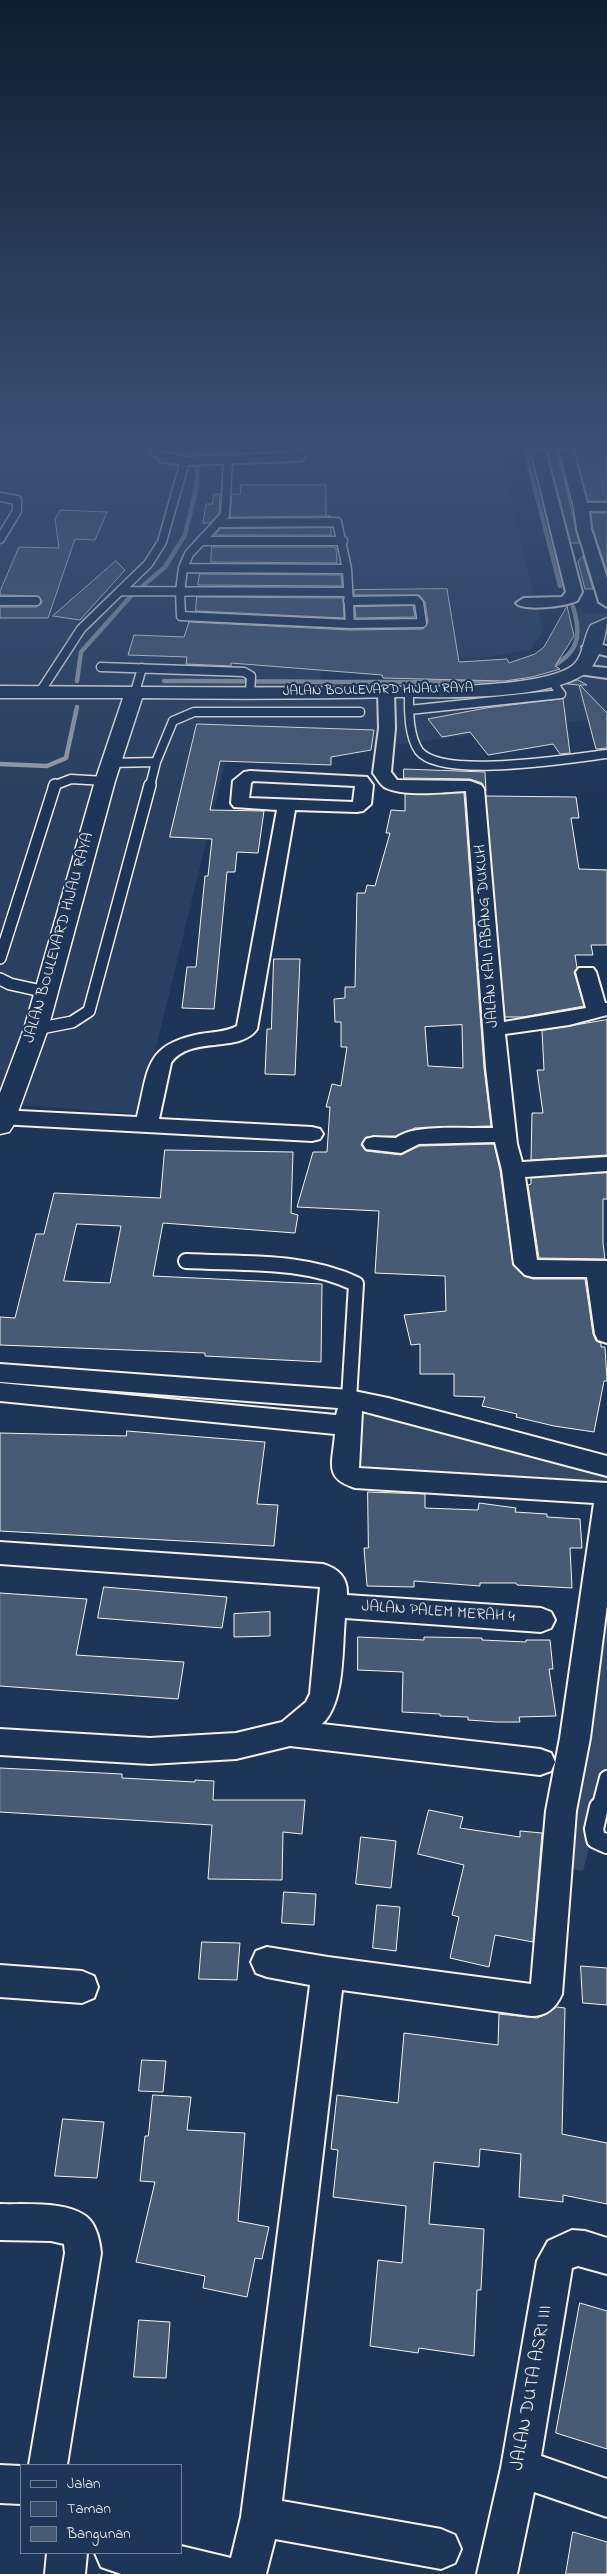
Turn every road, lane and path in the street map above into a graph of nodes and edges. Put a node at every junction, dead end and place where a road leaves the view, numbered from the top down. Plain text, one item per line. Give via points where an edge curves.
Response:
1 (140, 570) edge
2 (183, 570) edge
3 (347, 570) edge
4 (568, 570) edge
5 (597, 570) edge
6 (120, 591) junction
7 (180, 592) junction
8 (347, 592) junction
9 (0, 601) edge
10 (36, 601) dead end
11 (348, 602) junction
12 (607, 602) edge
13 (524, 603) dead end
14 (350, 624) junction
15 (601, 638) edge
16 (101, 666) dead end
17 (578, 670) junction
18 (607, 673) edge
19 (138, 680) junction
20 (251, 684) junction
21 (0, 692) edge
22 (46, 692) junction
23 (386, 692) junction
24 (409, 701) junction
25 (283, 702) junction
26 (360, 712) dead end
27 (607, 754) edge
28 (156, 762) junction
29 (108, 772) junction
30 (287, 806) junction
31 (0, 958) edge
32 (586, 972) dead end
33 (0, 980) edge
34 (46, 992) junction
35 (602, 1010) edge
36 (36, 1029) junction
37 (495, 1029) junction
38 (1, 1120) edge
39 (146, 1126) junction
40 (312, 1134) dead end
41 (505, 1135) junction
42 (374, 1144) dead end
43 (607, 1164) edge
44 (512, 1170) junction
45 (186, 1261) dead end
46 (603, 1269) edge
47 (607, 1334) edge
48 (0, 1373) edge
49 (0, 1392) edge
50 (349, 1399) junction
51 (348, 1426) junction
52 (607, 1466) edge
53 (607, 1493) edge
54 (607, 1503) edge
55 (0, 1553) edge
56 (334, 1606) junction
57 (541, 1620) dead end
58 (290, 1733) junction
59 (0, 1742) edge
60 (540, 1762) dead end
61 (607, 1778) edge
62 (607, 1844) edge
63 (267, 1962) dead end
64 (328, 1973) junction
65 (0, 1980) edge
66 (82, 1987) dead end
67 (0, 2222) edge
68 (607, 2256) edge
69 (48, 2464) edge
70 (520, 2468) junction
71 (0, 2484) edge
72 (20, 2486) edge
73 (607, 2498) edge
74 (261, 2517) junction
75 (441, 2549) dead end
76 (67, 2554) edge
77 (119, 2554) edge
78 (65, 2574) edge
79 (221, 2574) edge
80 (243, 2574) edge
81 (497, 2574) edge

1 - 6 lane
2 - 7 lane
3 - 8 lane
4 - 13 street via 574,592 572,598
5 - 12 street
6 - 7 lane
6 - 22 lane via 81,628
7 - 8 lane
7 - 14 lane via 183,617
8 - 11 lane
9 - 10 lane
11 - 14 lane
11 - 14 lane via 416,600 422,623
15 - 17 street
16 - 19 lane
17 - 18 street
17 - 24 street, JALAN BOULEVARD HIJAU RAYA via 523,686
19 - 20 street, JALAN BOULEVARD HIJAU RAYA
19 - 20 lane via 244,672
19 - 22 street, JALAN BOULEVARD HIJAU RAYA via 98,692
19 - 29 street, JALAN BOULEVARD HIJAU RAYA
20 - 25 street, JALAN BOULEVARD HIJAU RAYA
21 - 22 street, JALAN BOULEVARD HIJAU RAYA
23 - 24 street, JALAN BOULEVARD HIJAU RAYA
23 - 25 street, JALAN BOULEVARD HIJAU RAYA
23 - 37 street, JALAN KALI ABANG DUKUH via 387,728 382,773 386,780 403,787 470,786 475,789
24 - 27 lane via 410,725 419,750 436,761 479,766
25 - 26 lane
25 - 28 lane via 183,715 173,721
28 - 29 lane
28 - 36 lane via 89,1011 72,1022
29 - 31 lane via 62,780 53,786
29 - 34 street, JALAN BOULEVARD HIJAU RAYA
30 - 30 street via 240,803 242,780 250,776 358,781 364,785 362,804 357,807
30 - 39 street via 247,1028 238,1034 195,1040 165,1056
32 - 35 street
33 - 34 lane
34 - 36 street, JALAN BOULEVARD HIJAU RAYA
35 - 37 street via 569,1019
36 - 38 street, JALAN BOULEVARD HIJAU RAYA
37 - 41 street, JALAN KALI ABANG DUKUH
38 - 39 street
39 - 40 street
41 - 42 street via 419,1137 401,1146
41 - 44 street, JALAN KALI ABANG DUKUH
43 - 44 street
44 - 46 street, JALAN KALI ABANG DUKUH via 528,1267
45 - 50 lane via 318,1269 343,1276 356,1284 358,1294
46 - 47 street
48 - 50 street
49 - 51 street
50 - 51 street
50 - 52 street
51 - 53 street via 345,1473 355,1478
54 - 64 street via 561,1811 546,1994 538,2000 531,2000
55 - 56 street via 323,1575 334,1586
56 - 57 street, JALAN PALEM MERAH 4
56 - 58 street via 324,1694 317,1710
58 - 59 street via 236,1746 159,1750
58 - 60 street
61 - 62 lane via 594,1829 596,1839
63 - 64 street
64 - 74 street
65 - 66 street
67 - 69 street via 66,2224 78,2232 82,2240 83,2253
68 - 70 street, JALAN DUTA ASRI III via 574,2246 566,2248 555,2261
70 - 73 street
70 - 81 street, JALAN DUTA ASRI III
71 - 72 street
74 - 75 street
74 - 80 street via 248,2569
76 - 78 street
77 - 79 street

